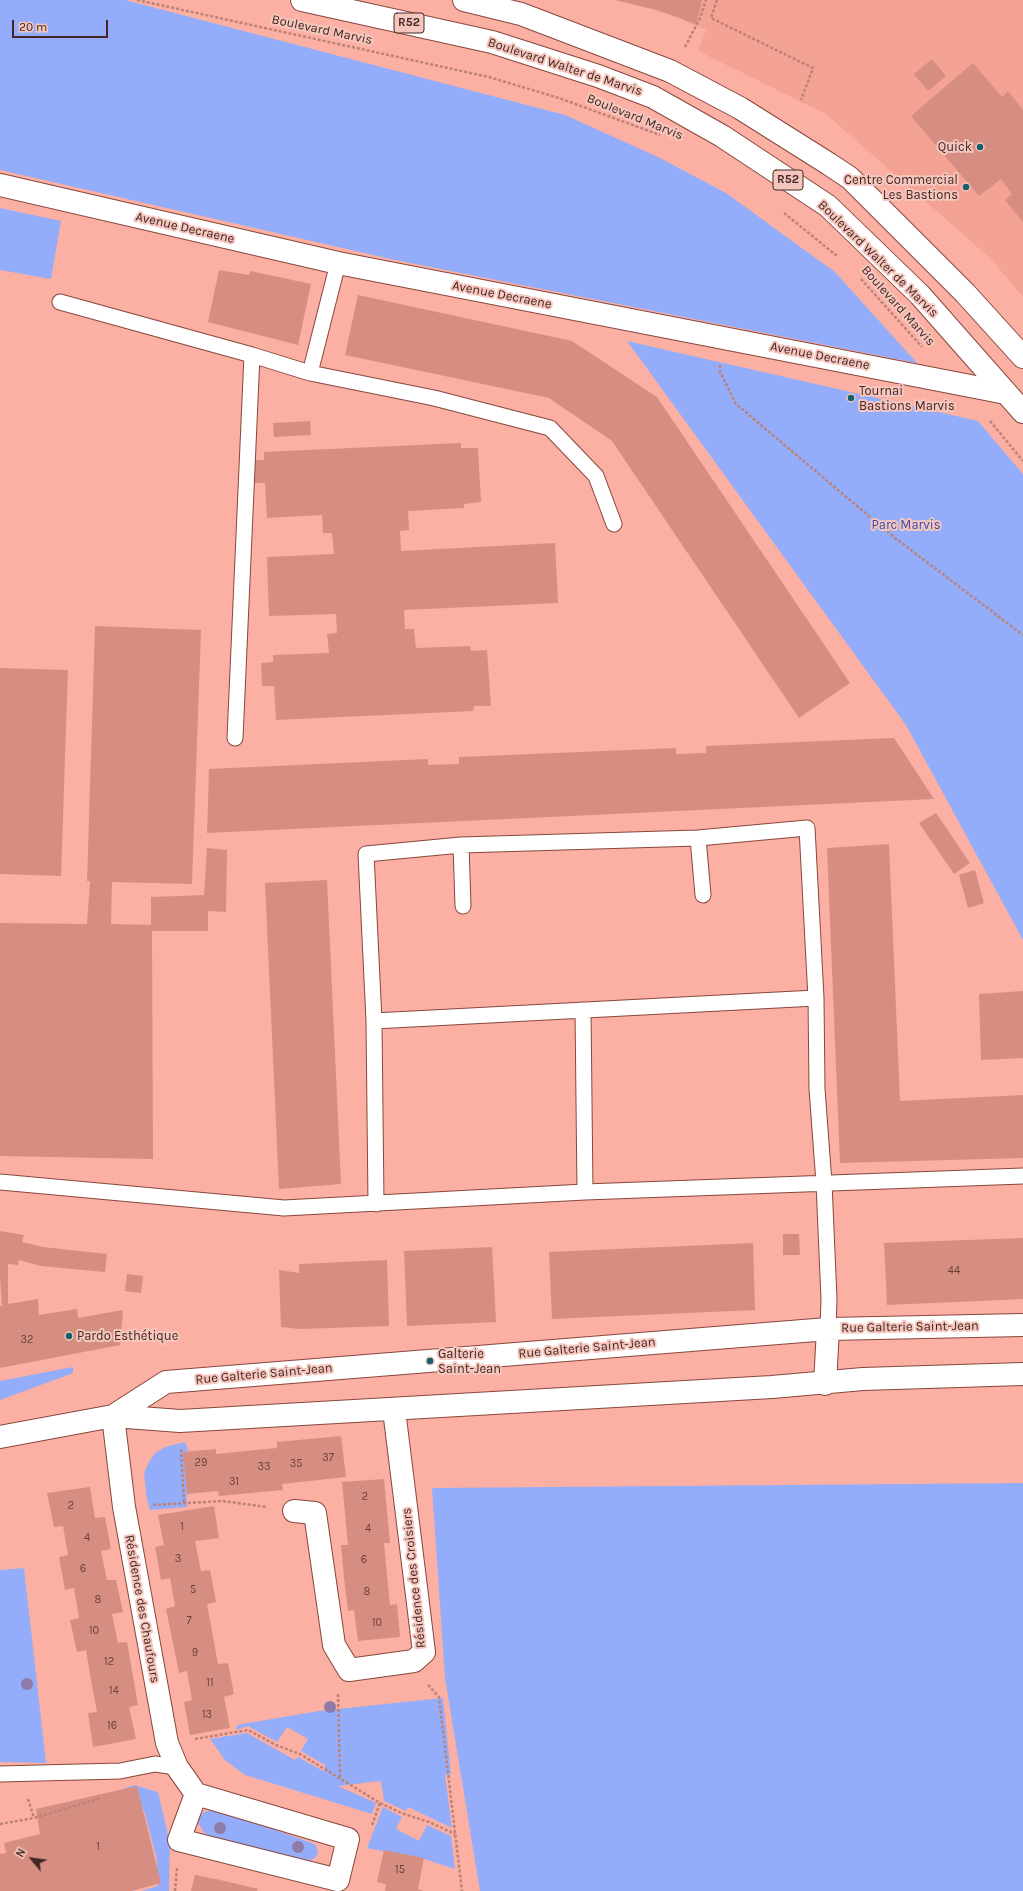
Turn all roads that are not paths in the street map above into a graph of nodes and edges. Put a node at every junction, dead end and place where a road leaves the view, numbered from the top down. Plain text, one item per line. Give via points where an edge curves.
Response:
1 (302, 0) edge
2 (464, 0) edge
3 (0, 185) edge
4 (338, 263) junction
5 (60, 302) dead end
6 (252, 355) junction
7 (1023, 357) edge
8 (310, 373) junction
9 (1006, 393) junction
10 (1023, 412) edge
11 (614, 524) dead end
12 (235, 738) dead end
13 (698, 838) junction
14 (461, 845) junction
15 (703, 895) dead end
16 (463, 906) dead end
17 (816, 998) junction
18 (583, 1010) junction
19 (374, 1021) junction
20 (1023, 1176) edge
21 (0, 1182) edge
22 (824, 1183) junction
23 (585, 1192) junction
24 (376, 1204) junction
25 (1023, 1325) edge
26 (828, 1329) junction
27 (1023, 1374) edge
28 (825, 1384) junction
29 (394, 1410) junction
30 (113, 1416) junction
31 (0, 1437) edge
32 (294, 1511) road end
33 (177, 1767) junction
34 (0, 1774) edge
35 (196, 1794) junction

1 - 9 street, Boulevard Walter de Marvis / R52 via 492,42 598,76 653,97 722,136 828,206 920,295
2 - 7 street, R52 via 521,14 670,70 740,108 829,164 850,178 965,293
3 - 4 street, Avenue Decraene
4 - 8 lane
4 - 9 street, Avenue Decraene
5 - 6 lane
6 - 8 lane
6 - 12 lane
8 - 11 lane via 434,398 550,428 596,476
9 - 10 street, Boulevard Walter de Marvis / R52
13 - 14 lane
13 - 15 lane
13 - 17 lane via 807,828
14 - 16 lane
14 - 19 lane via 366,854
17 - 18 lane
17 - 22 lane via 817,1089
18 - 19 lane
18 - 23 lane
19 - 24 lane
20 - 22 lane
21 - 24 lane via 284,1208
22 - 23 lane
22 - 26 lane
23 - 24 lane
25 - 26 street, Rue Galterie Saint-Jean
26 - 28 street
26 - 30 street, Rue Galterie Saint-Jean via 166,1382
27 - 28 street, Rue Galterie Saint-Jean via 863,1380
28 - 29 street, Rue Galterie Saint-Jean
29 - 30 street, Rue Galterie Saint-Jean via 180,1421
29 - 32 street, Résidence des Croisiers via 424,1652 414,1661 349,1670 334,1645 315,1513
30 - 31 street, Rue Galterie Saint-Jean
30 - 33 street, Résidence des Chaufours via 124,1507 167,1743
33 - 34 lane via 155,1764 120,1770
33 - 35 street, Résidence des Chaufours
35 - 35 street via 179,1840 338,1880 348,1839

